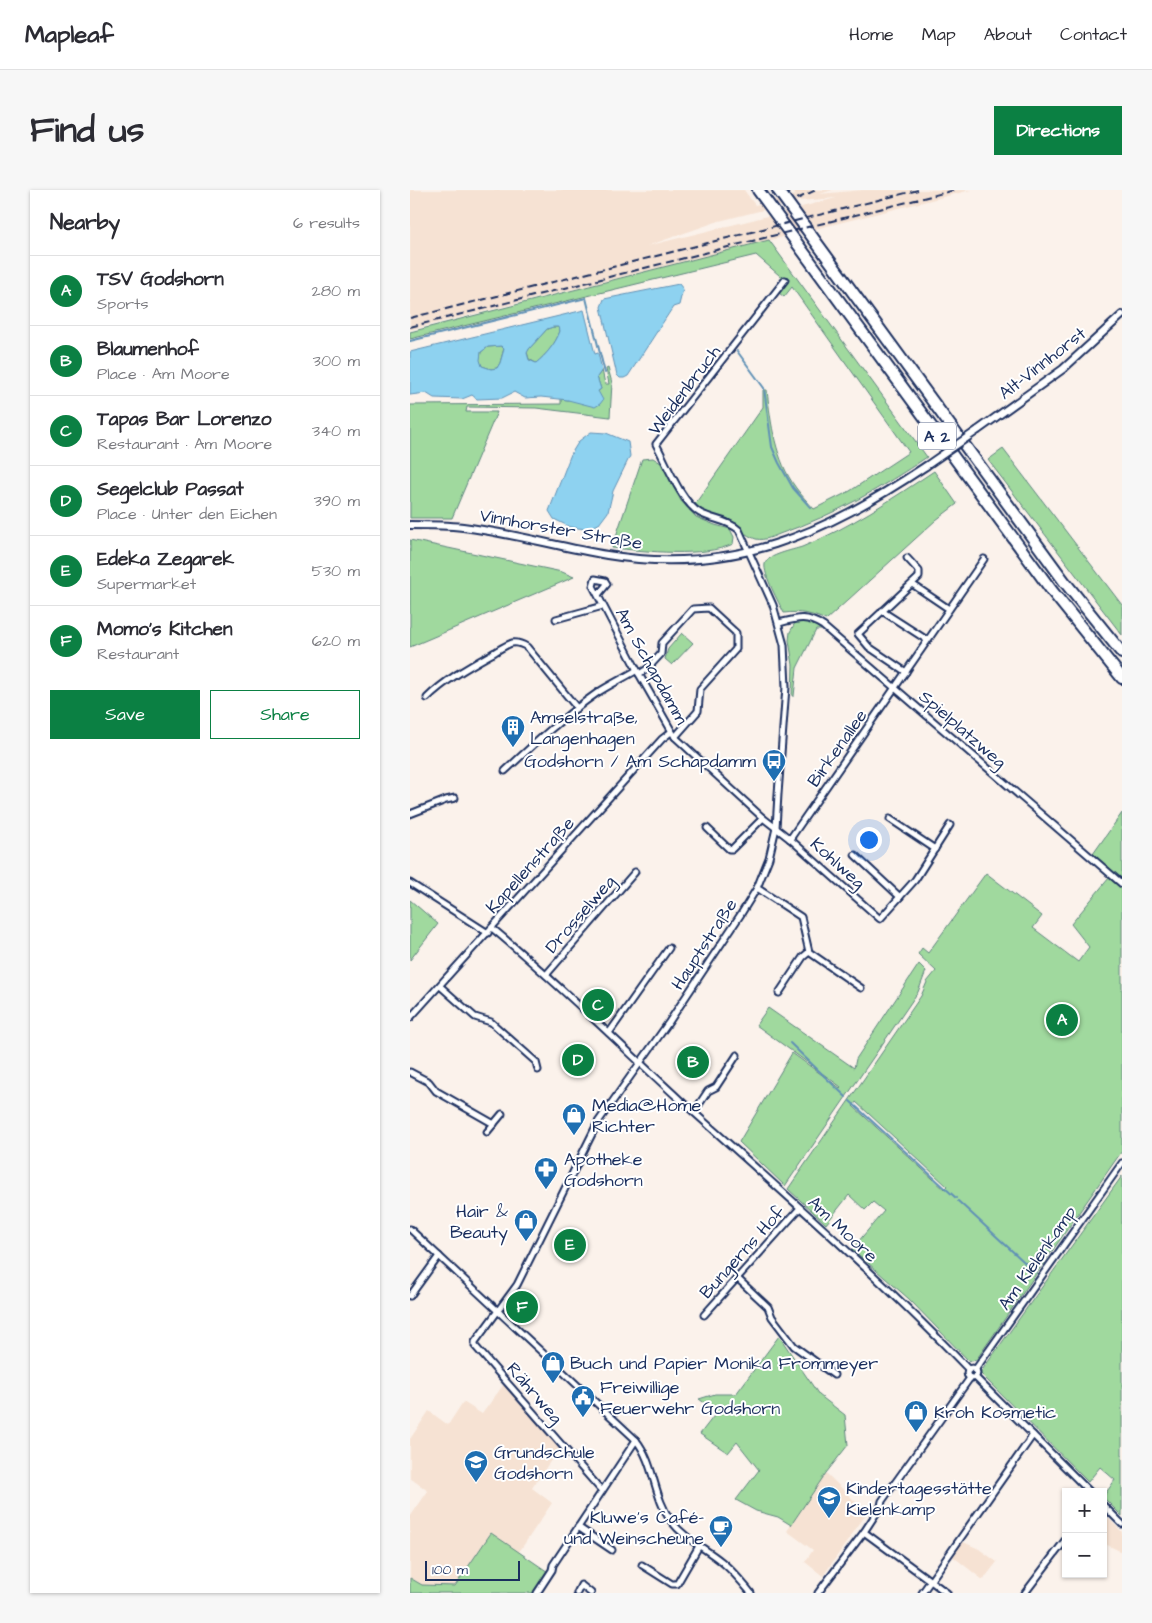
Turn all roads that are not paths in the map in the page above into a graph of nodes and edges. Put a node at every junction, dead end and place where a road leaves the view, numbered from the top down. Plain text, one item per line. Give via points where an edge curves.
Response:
1 (758, 190) edge
2 (778, 190) edge
3 (785, 280) dead end
4 (1122, 315) edge
5 (926, 466) joint
6 (410, 525) edge
7 (750, 552) junction
8 (907, 558) dead end
9 (984, 559) dead end
10 (912, 584) junction
11 (598, 595) dead end
12 (603, 606) junction
13 (949, 609) junction
14 (882, 611) junction
15 (556, 619) dead end
16 (779, 623) junction
17 (927, 640) junction
18 (1122, 653) edge
19 (638, 672) junction
20 (906, 672) junction
21 (1122, 678) edge
22 (894, 688) junction
23 (428, 698) dead end
24 (577, 708) junction
25 (673, 735) junction
26 (505, 771) dead end
27 (455, 798) dead end
28 (410, 814) edge
29 (763, 818) junction
30 (890, 819) dead end
31 (950, 825) dead end
32 (707, 828) dead end
33 (776, 828) junction
34 (790, 839) junction
35 (935, 849) junction
36 (855, 855) dead end
37 (635, 872) dead end
38 (410, 883) edge
39 (1122, 884) edge
40 (756, 888) junction
41 (900, 897) junction
42 (492, 928) junction
43 (488, 933) junction
44 (669, 948) dead end
45 (809, 952) junction
46 (546, 975) junction
47 (440, 986) junction
48 (861, 988) dead end
49 (779, 993) dead end
50 (410, 1018) edge
51 (609, 1033) junction
52 (737, 1055) dead end
53 (640, 1063) junction
54 (538, 1070) dead end
55 (410, 1072) edge
56 (694, 1112) junction
57 (502, 1114) dead end
58 (494, 1124) junction
59 (487, 1132) dead end
60 (1122, 1163) edge
61 (800, 1208) junction
62 (410, 1229) edge
63 (439, 1256) junction
64 (737, 1278) junction
65 (411, 1294) edge
66 (498, 1310) junction
67 (704, 1314) dead end
68 (972, 1370) junction
69 (834, 1375) dead end
70 (972, 1378) junction
71 (1033, 1435) junction
72 (636, 1440) junction
73 (1086, 1488) edge
74 (602, 1491) junction
75 (1107, 1509) edge
76 (1122, 1524) edge
77 (578, 1527) junction
78 (864, 1532) junction
79 (1062, 1544) edge
80 (699, 1546) junction
81 (612, 1550) dead end
82 (642, 1565) dead end
83 (930, 1581) junction
84 (537, 1593) edge
85 (577, 1593) edge
86 (591, 1593) edge
87 (751, 1593) edge
88 (818, 1593) edge
89 (922, 1593) edge
90 (946, 1593) edge
91 (1025, 1593) edge

1 - 21 highway, A 2 via 1046,583
2 - 18 highway, A 2 via 1053,566
3 - 7 street, Weidenbruch via 656,444 689,503 708,517 734,525
4 - 5 street, Alt-Vinnhorst, bridge via 1063,369
5 - 7 street, Vinnhorster Straße via 834,521
6 - 7 street, Vinnhorster Straße via 464,527 637,559 706,559
7 - 16 street, Hauptstraße
8 - 10 street via 920,574
9 - 13 street, Birkenallee
10 - 13 street
10 - 14 street
11 - 12 street, Am Schapdamm
12 - 15 street
12 - 19 street, Am Schapdamm
13 - 17 street, Birkenallee
14 - 17 street
14 - 20 street via 858,634 869,647
16 - 22 street, Spielplatzweg via 805,617 814,620
16 - 33 street, Hauptstraße via 786,680
17 - 20 street, Birkenallee
19 - 24 street, Kapellenstraße via 604,688
19 - 25 street, Am Schapdamm
19 - 25 street, Kapellenstraße via 647,669 661,654 662,642 693,609 709,608 736,633 736,648 700,689 698,711
20 - 22 street, Birkenallee
22 - 34 street, Birkenallee
22 - 39 street, Spielplatzweg
23 - 24 street via 437,688 479,661 516,643 527,647
24 - 26 street, Kapellenstraße
25 - 29 street, Am Schapdamm
25 - 42 street, Kapellenstraße via 656,746
27 - 28 street
29 - 32 street via 732,849
29 - 33 street, Am Schapdamm
30 - 35 street
31 - 35 street
33 - 34 street, Kohlweg
33 - 40 street, Hauptstraße via 769,858
34 - 41 street, Kohlweg via 880,919
35 - 41 street via 916,880
36 - 41 street
37 - 46 street, Drosselweg
38 - 43 street
40 - 45 street via 801,917
40 - 53 street, Hauptstraße
42 - 43 street, Kapellenstraße
42 - 46 street, Am Moore
43 - 47 street, Kapellenstraße
44 - 51 street
45 - 48 street
45 - 49 street
46 - 51 street, Am Moore
47 - 50 street, Kapellenstraße
47 - 54 street via 475,1017 491,1022 536,1062
51 - 53 street, Am Moore
52 - 56 street via 716,1087 708,1091
53 - 56 street, Am Moore
53 - 66 street, Hauptstraße via 598,1122 517,1285
55 - 58 street
56 - 61 street, Am Moore
57 - 58 street
58 - 59 street
60 - 68 street, Am Kielenkamp
61 - 64 street, Bungerns Hof
61 - 68 street, Am Moore
62 - 63 street
63 - 65 street
63 - 66 street
64 - 67 street, Bungerns Hof
64 - 69 street via 768,1307 772,1318 794,1346
66 - 72 street
66 - 74 street, Rährweg via 474,1342 475,1346
68 - 70 street via 967,1374
68 - 70 street via 977,1372
70 - 71 street
70 - 78 street via 882,1501
71 - 73 street
71 - 83 street
72 - 74 street
72 - 80 street via 644,1450 662,1506 677,1527
74 - 77 street
75 - 76 street
77 - 81 street
77 - 84 street
78 - 83 street
78 - 88 street
79 - 91 street
80 - 82 street via 677,1584
80 - 87 street via 721,1562
83 - 89 street
83 - 90 street
85 - 86 street via 581,1585

